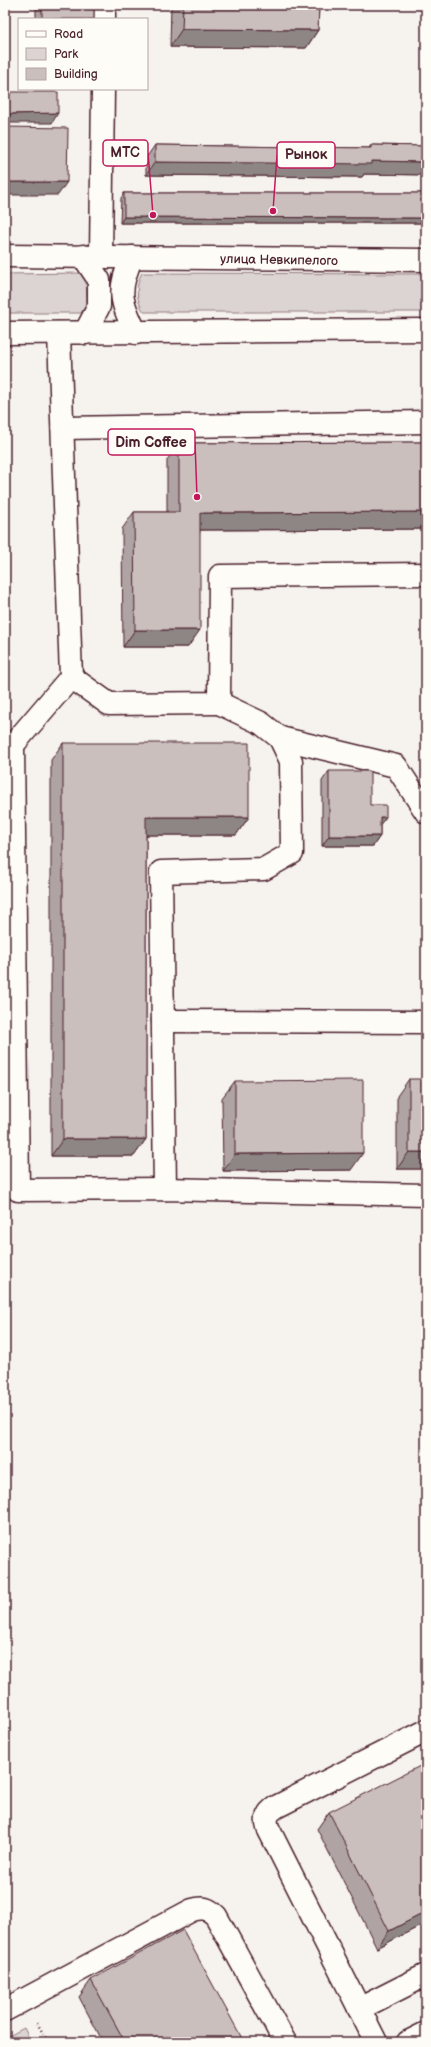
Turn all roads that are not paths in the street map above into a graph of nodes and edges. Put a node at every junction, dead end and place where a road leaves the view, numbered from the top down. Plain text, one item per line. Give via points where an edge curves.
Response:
1 (104, 5) edge
2 (104, 18) edge
3 (103, 90) edge
4 (5, 256) edge
5 (92, 256) junction
6 (132, 257) junction
7 (426, 260) edge
8 (426, 330) edge
9 (136, 332) junction
10 (5, 333) edge
11 (59, 333) junction
12 (85, 333) junction
13 (426, 422) edge
14 (62, 428) junction
15 (426, 574) edge
16 (71, 677) junction
17 (219, 703) junction
18 (280, 738) junction
19 (9, 745) edge
20 (426, 812) edge
21 (11, 976) edge
22 (163, 1021) junction
23 (426, 1022) edge
24 (165, 1189) junction
25 (426, 1195) edge
26 (426, 1731) edge
27 (426, 1975) edge
28 (359, 2009) junction
29 (5, 2010) edge
30 (426, 2033) edge
31 (285, 2042) edge
32 (376, 2042) edge
33 (408, 2042) edge

1 - 2 street
3 - 5 street
4 - 5 street, улица Невкипелого
5 - 6 street, улица Невкипелого
5 - 12 street via 99,280 99,306
6 - 7 street, улица Невкипелого
6 - 9 street via 122,280 123,307
8 - 9 street
9 - 12 street
10 - 11 street
11 - 12 street
11 - 14 street
13 - 14 street
14 - 16 street
15 - 17 street via 220,576
16 - 17 street via 109,704
16 - 19 street
17 - 18 street via 261,723
18 - 20 street via 396,766
18 - 22 street via 291,762 292,853 264,869 161,872
19 - 21 street
21 - 24 street via 18,1190
22 - 23 street
22 - 24 street
24 - 25 street
26 - 28 street via 276,1806 268,1813 266,1820
27 - 28 street
28 - 32 street
29 - 31 street via 202,1907 216,1916
30 - 33 street

